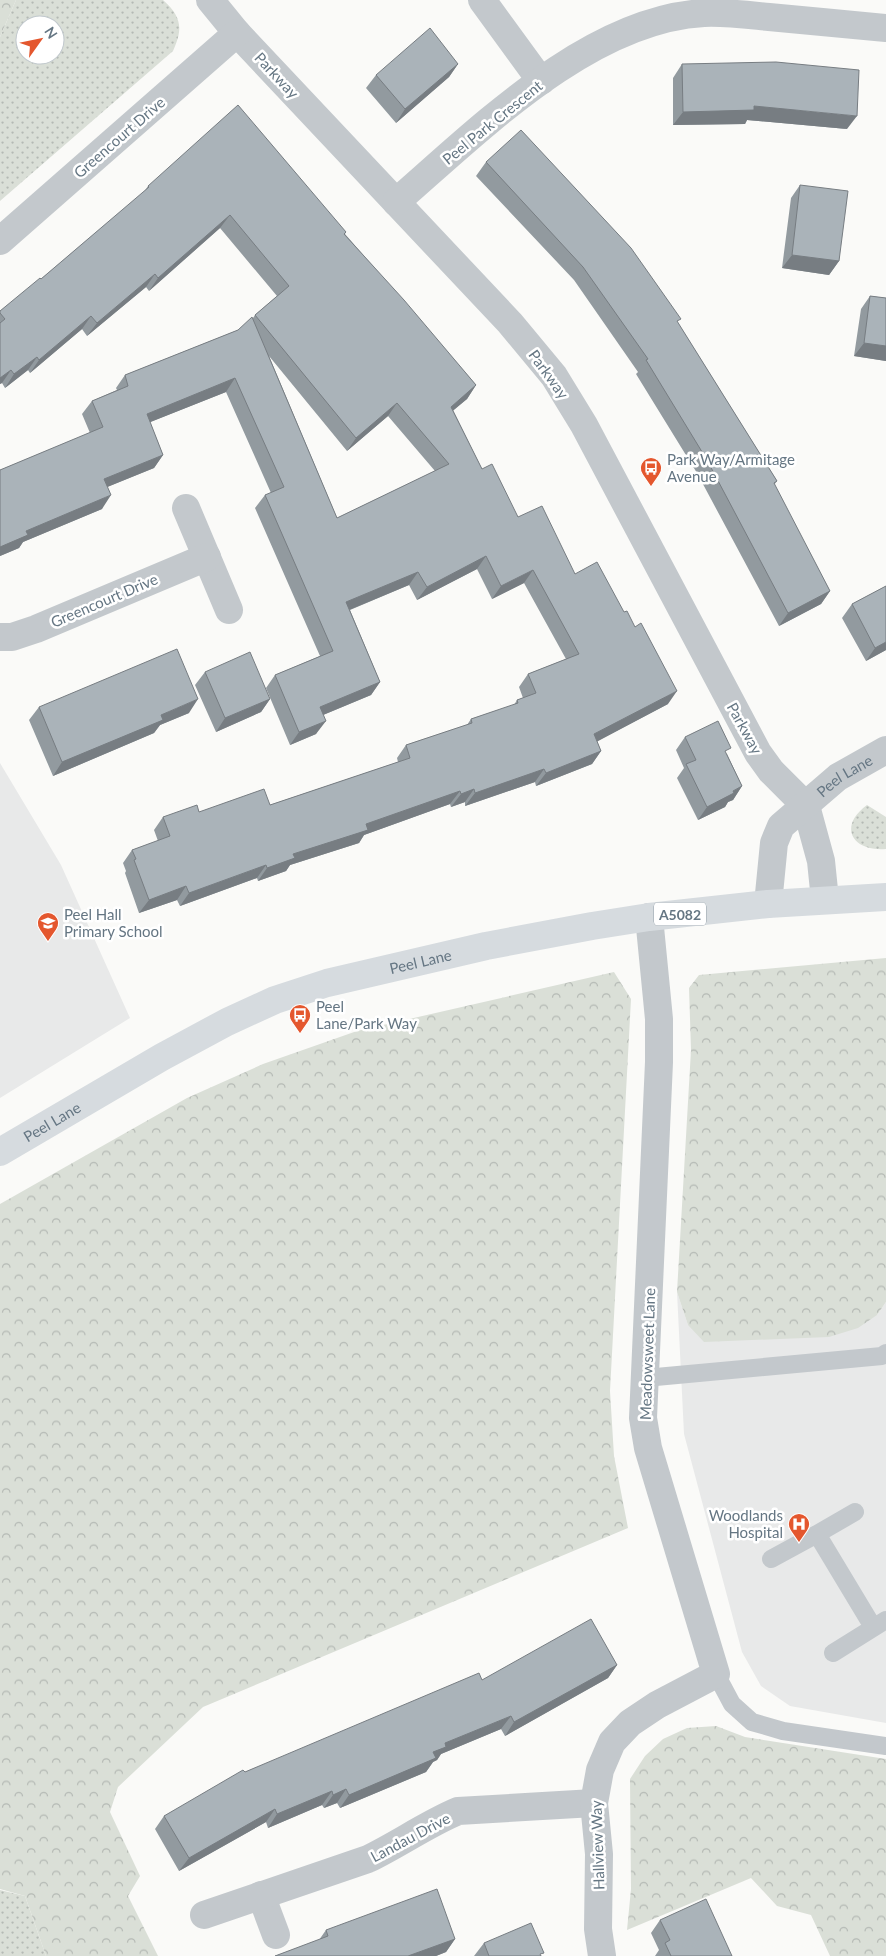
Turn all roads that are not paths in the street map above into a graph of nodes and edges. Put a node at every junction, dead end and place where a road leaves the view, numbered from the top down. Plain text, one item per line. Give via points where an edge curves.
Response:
1 (210, 0) edge
2 (482, 0) edge
3 (886, 28) edge
4 (238, 32) junction
5 (541, 81) junction
6 (396, 202) junction
7 (0, 241) edge
8 (186, 508) dead end
9 (207, 557) junction
10 (229, 610) dead end
11 (0, 636) edge
12 (886, 750) edge
13 (806, 806) junction
14 (886, 897) edge
15 (825, 900) junction
16 (768, 904) junction
17 (649, 917) junction
18 (0, 1152) edge
19 (886, 1354) edge
20 (645, 1378) junction
21 (855, 1512) dead end
22 (817, 1534) junction
23 (771, 1559) dead end
24 (880, 1623) edge
25 (833, 1653) dead end
26 (716, 1674) junction
27 (886, 1746) edge
28 (594, 1802) junction
29 (261, 1895) junction
30 (204, 1915) dead end
31 (276, 1935) dead end
32 (602, 1956) edge

1 - 4 street, Parkway
2 - 5 street
3 - 5 street, Peel Park Crescent via 705,12 666,18 629,31 589,50
4 - 6 street, Parkway
4 - 7 street, Greencourt Drive
5 - 6 street, Peel Park Crescent via 504,108
6 - 13 street, Parkway via 510,323 554,376 584,425 758,753
8 - 9 street
9 - 10 street
9 - 11 street, Greencourt Drive via 36,629 12,637
12 - 13 street, Peel Lane via 838,777
13 - 15 street, Peel Lane via 821,861
13 - 16 street, Peel Lane via 781,826 774,843
14 - 15 main road, A5082
15 - 16 main road, A5082
16 - 17 main road, Peel Lane / A5082
17 - 18 main road, Peel Lane / A5082 via 419,960 326,983 275,1000 178,1048
17 - 20 street, Meadowsweet Lane via 660,1062
19 - 20 lane
20 - 26 street, Meadowsweet Lane via 644,1418 648,1448
21 - 22 lane
22 - 23 lane
22 - 24 lane
24 - 25 lane
26 - 27 lane, Meadowsweet Lane via 732,1704 752,1722 783,1731
26 - 28 street, Hallview Way via 630,1723 612,1742 600,1770
28 - 29 street, Landau Drive via 458,1811 368,1859
28 - 32 street, Hallview Way via 599,1854 598,1929
29 - 30 street, Landau Drive
29 - 31 street

